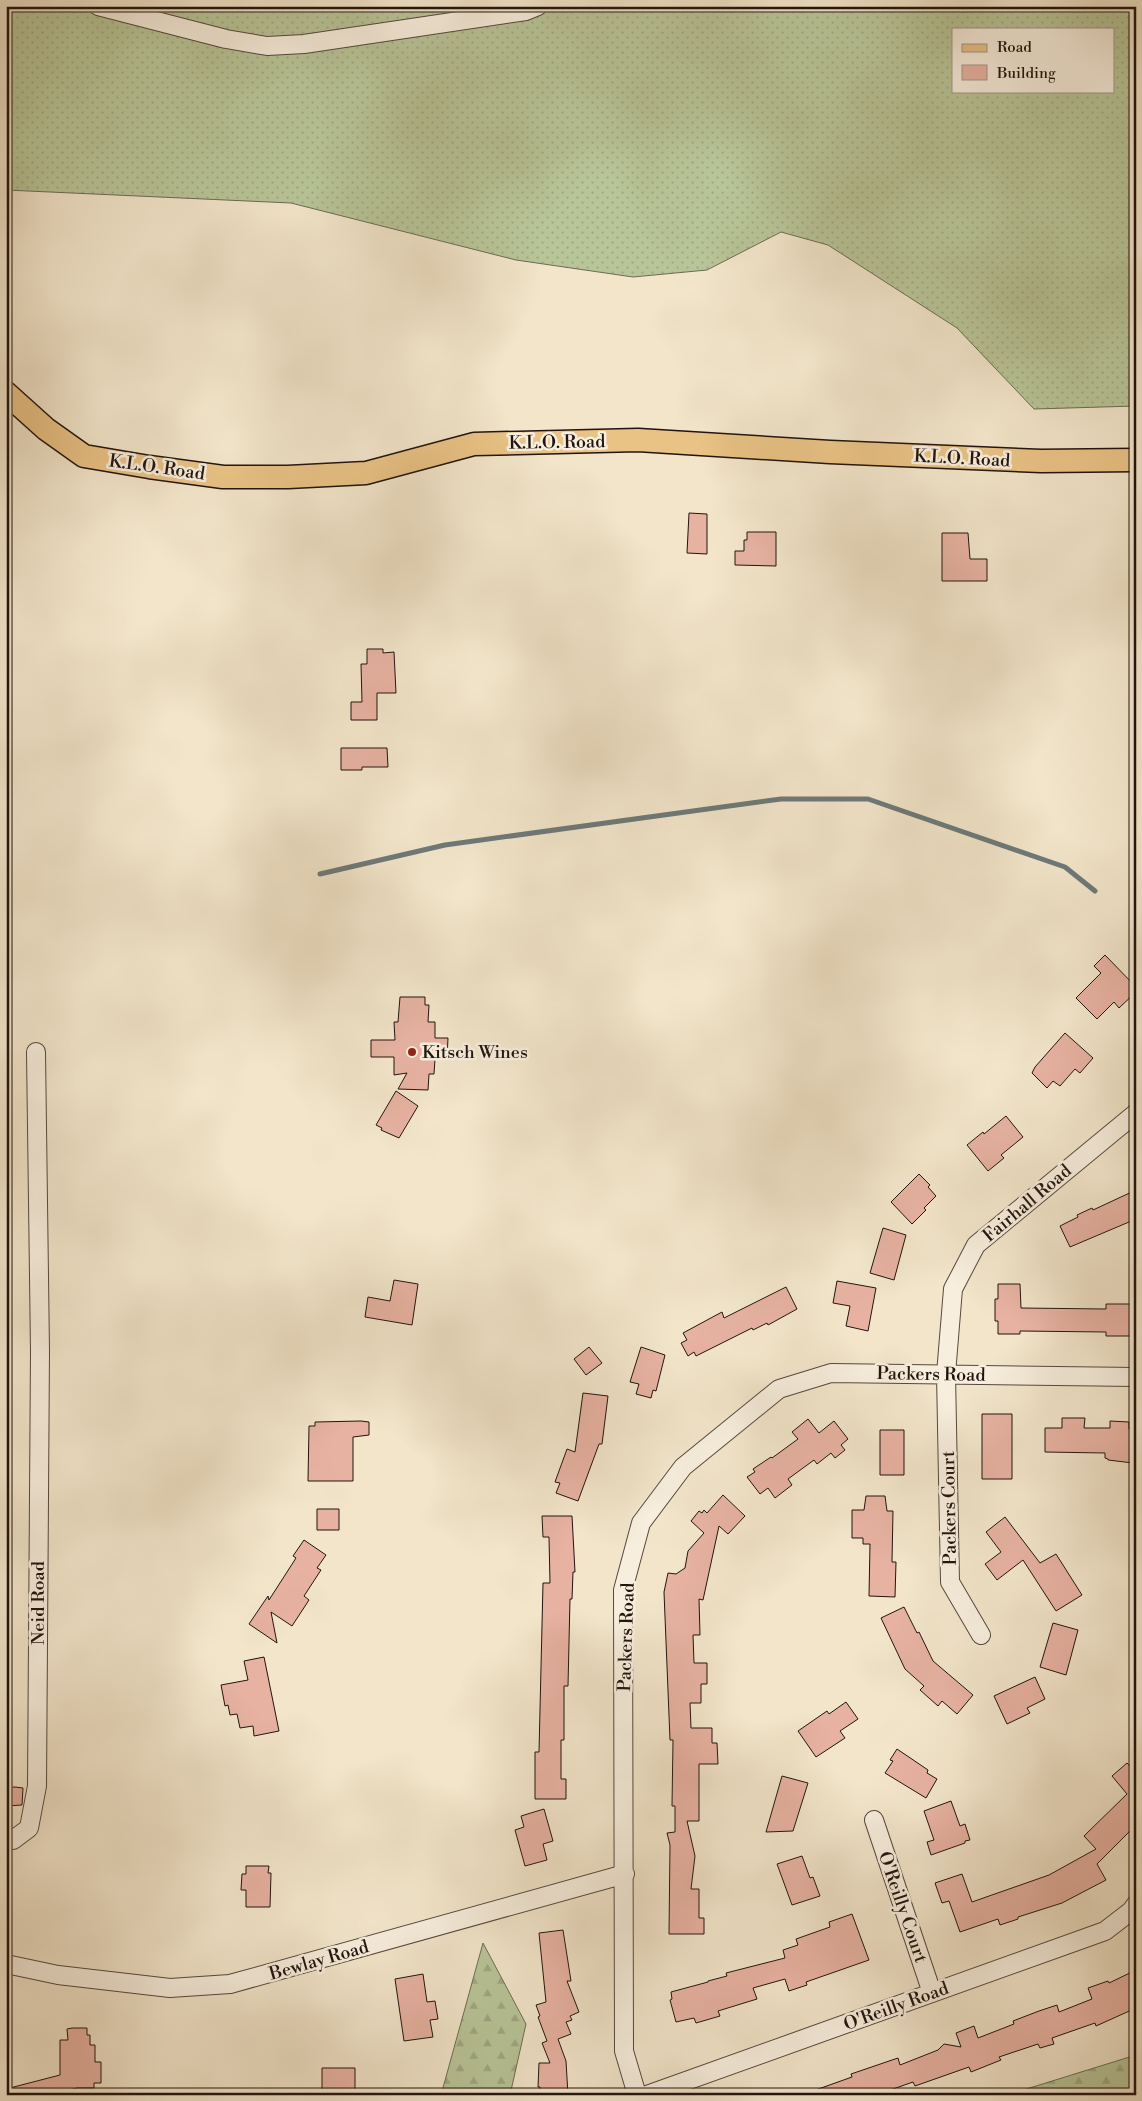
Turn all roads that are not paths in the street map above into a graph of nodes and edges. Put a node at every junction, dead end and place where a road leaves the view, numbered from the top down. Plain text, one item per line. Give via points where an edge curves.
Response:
1 (98, 6) edge
2 (538, 6) edge
3 (6, 393) edge
4 (1136, 460) edge
5 (36, 1052) dead end
6 (1136, 1113) edge
7 (946, 1374) junction
8 (1136, 1376) edge
9 (981, 1635) dead end
10 (874, 1820) dead end
11 (6, 1840) edge
12 (625, 1874) junction
13 (1136, 1904) edge
14 (6, 1964) edge
15 (932, 1993) junction
16 (637, 2095) edge
17 (647, 2095) edge

1 - 2 street via 226,39 267,46 526,11
3 - 4 main road, K.L.O. Road via 46,429 84,456 223,476 366,473 474,444 619,441 1041,461
5 - 11 street, Neid Road via 40,1351 37,1786 28,1828 14,1840
6 - 7 street, Fairhall Road via 976,1245 953,1289
7 - 8 street, Packers Road
7 - 9 street, Packers Court via 950,1582
7 - 12 street, Packers Road via 831,1373 779,1389 683,1467 641,1523 623,1590
10 - 15 street, O'Reilly Court
12 - 14 street, Bewlay Road via 230,1984 170,1988 58,1975
12 - 16 street, Packers Road via 624,2051
13 - 15 street, O'Reilly Road via 1132,1911 1105,1931
15 - 17 street, O'Reilly Road

